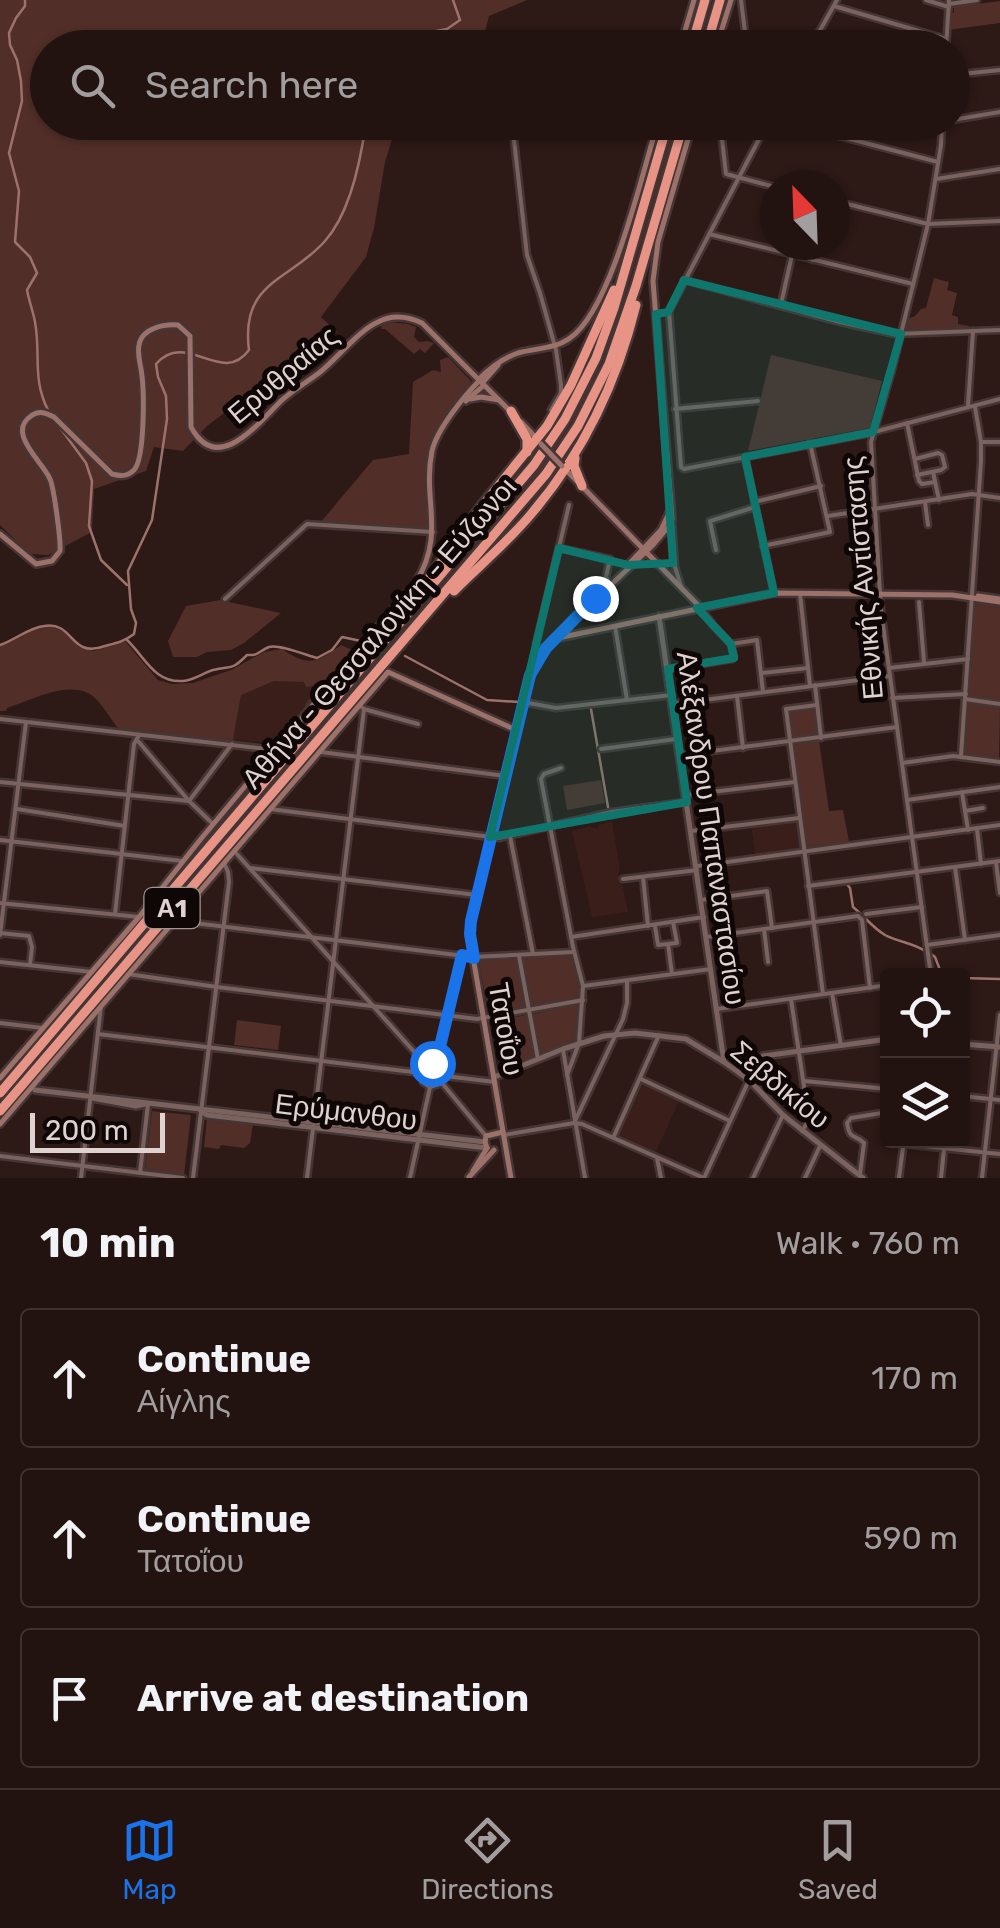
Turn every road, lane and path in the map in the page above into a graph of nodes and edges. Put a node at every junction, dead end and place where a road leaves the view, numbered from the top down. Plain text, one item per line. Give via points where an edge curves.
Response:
1 (694, 0) edge
2 (705, 0) edge
3 (720, 0) edge
4 (731, 0) edge
5 (741, 0) edge
6 (926, 0) edge
7 (978, 0) edge
8 (836, 3) edge
9 (949, 3) edge
10 (685, 30) edge
11 (696, 30) edge
12 (711, 30) edge
13 (722, 30) edge
14 (745, 30) edge
15 (820, 30) edge
16 (918, 30) edge
17 (947, 30) edge
18 (1000, 70) edge
19 (970, 73) edge
20 (1000, 112) edge
21 (970, 117) edge
22 (514, 140) edge
23 (652, 140) edge
24 (663, 140) edge
25 (679, 140) edge
26 (688, 140) edge
27 (722, 140) edge
28 (758, 140) edge
29 (854, 140) edge
30 (940, 140) edge
31 (938, 162) junction
32 (1000, 169) edge
33 (726, 174) junction
34 (737, 178) junction
35 (936, 179) junction
36 (760, 183) edge
37 (729, 193) junction
38 (850, 205) edge
39 (1000, 222) edge
40 (928, 224) junction
41 (708, 234) junction
42 (760, 248) edge
43 (629, 254) junction
44 (643, 258) junction
45 (791, 260) edge
46 (813, 260) edge
47 (684, 280) junction
48 (913, 284) junction
49 (781, 306) junction
50 (669, 311) junction
51 (656, 314) junction
52 (1000, 330) edge
53 (973, 331) junction
54 (902, 334) junction
55 (554, 346) junction
56 (500, 362) junction
57 (494, 372) junction
58 (482, 381) junction
59 (492, 392) junction
60 (467, 400) junction
61 (500, 400) junction
62 (1000, 400) edge
63 (758, 401) dead end
64 (971, 407) junction
65 (675, 409) junction
66 (456, 410) junction
67 (510, 412) junction
68 (546, 424) junction
69 (907, 424) junction
70 (873, 432) junction
71 (540, 442) junction
72 (981, 442) junction
73 (1000, 442) edge
74 (810, 443) junction
75 (525, 455) junction
76 (576, 455) junction
77 (744, 457) junction
78 (914, 459) junction
79 (564, 468) junction
80 (933, 472) junction
81 (917, 476) junction
82 (935, 482) junction
83 (582, 486) junction
84 (821, 486) junction
85 (552, 489) junction
86 (979, 494) junction
87 (1000, 498) edge
88 (939, 500) junction
89 (925, 502) junction
90 (671, 503) junction
91 (754, 504) junction
92 (568, 505) dead end
93 (875, 510) junction
94 (828, 516) junction
95 (672, 519) junction
96 (928, 526) dead end
97 (433, 532) junction
98 (0, 534) edge
99 (631, 536) junction
100 (654, 537) junction
101 (762, 546) junction
102 (559, 548) junction
103 (644, 550) junction
104 (716, 550) dead end
105 (633, 561) junction
106 (654, 561) junction
107 (610, 584) junction
108 (683, 591) junction
109 (774, 593) junction
110 (800, 594) junction
111 (879, 595) junction
112 (972, 597) junction
113 (225, 599) dead end
114 (1000, 600) edge
115 (919, 602) dead end
116 (701, 606) junction
117 (659, 616) junction
118 (614, 626) junction
119 (415, 628) junction
120 (394, 629) junction
121 (753, 633) dead end
122 (554, 638) junction
123 (755, 641) junction
124 (729, 642) junction
125 (540, 657) junction
126 (968, 658) junction
127 (924, 664) junction
128 (808, 668) junction
129 (889, 668) junction
130 (668, 669) junction
131 (760, 673) junction
132 (890, 676) junction
133 (812, 685) junction
134 (762, 692) junction
135 (672, 695) junction
136 (737, 696) junction
137 (965, 697) junction
138 (892, 698) junction
139 (628, 700) junction
140 (523, 702) junction
141 (673, 704) junction
142 (817, 704) junction
143 (1000, 704) edge
144 (361, 707) junction
145 (0, 719) edge
146 (26, 722) junction
147 (418, 724) dead end
148 (897, 727) junction
149 (516, 730) junction
150 (138, 738) junction
151 (821, 738) junction
152 (678, 739) junction
153 (790, 742) junction
154 (232, 744) junction
155 (743, 748) junction
156 (601, 749) dead end
157 (277, 750) junction
158 (319, 751) junction
159 (681, 755) junction
160 (961, 756) junction
161 (358, 758) junction
162 (1000, 762) edge
163 (902, 763) junction
164 (560, 768) dead end
165 (504, 776) junction
166 (0, 782) edge
167 (795, 782) junction
168 (19, 784) junction
169 (1000, 786) edge
170 (962, 792) junction
171 (128, 796) junction
172 (687, 799) junction
173 (907, 800) junction
174 (189, 801) junction
175 (983, 808) dead end
176 (17, 809) junction
177 (270, 809) junction
178 (965, 811) junction
179 (800, 818) junction
180 (350, 820) junction
181 (213, 824) junction
182 (1000, 825) edge
183 (125, 826) junction
184 (549, 827) junction
185 (976, 828) junction
186 (968, 830) junction
187 (691, 831) junction
188 (510, 836) junction
189 (490, 837) junction
190 (912, 837) junction
191 (0, 840) edge
192 (12, 841) junction
193 (234, 851) junction
194 (122, 852) junction
195 (804, 852) junction
196 (182, 861) junction
197 (998, 862) edge
198 (224, 863) junction
199 (981, 864) junction
200 (955, 867) junction
201 (250, 868) junction
202 (696, 868) junction
203 (0, 872) edge
204 (917, 872) junction
205 (8, 873) junction
206 (643, 877) junction
207 (343, 878) junction
208 (623, 879) dead end
209 (808, 886) junction
210 (1000, 893) edge
211 (477, 895) junction
212 (701, 900) junction
213 (2, 903) edge
214 (922, 907) junction
215 (114, 914) junction
216 (863, 915) junction
217 (139, 917) junction
218 (704, 917) junction
219 (175, 918) junction
220 (814, 921) junction
221 (673, 922) junction
222 (652, 925) junction
223 (223, 926) junction
224 (764, 928) junction
225 (772, 928) junction
226 (0, 934) edge
227 (310, 936) junction
228 (1000, 936) edge
229 (571, 937) junction
230 (706, 937) junction
231 (336, 939) junction
232 (965, 940) junction
233 (668, 944) junction
234 (927, 945) junction
235 (574, 952) junction
236 (533, 954) junction
237 (462, 955) junction
238 (518, 955) junction
239 (474, 958) junction
240 (332, 961) junction
241 (0, 962) edge
242 (768, 962) dead end
243 (30, 965) junction
244 (931, 968) edge
245 (711, 969) junction
246 (92, 972) junction
247 (128, 974) junction
248 (672, 974) junction
249 (627, 981) junction
250 (583, 986) junction
251 (880, 986) edge
252 (216, 988) junction
253 (870, 988) junction
254 (832, 993) junction
255 (823, 994) junction
256 (791, 999) junction
257 (583, 1000) junction
258 (328, 1001) junction
259 (101, 1006) junction
260 (373, 1006) junction
261 (717, 1009) junction
262 (529, 1010) junction
263 (447, 1015) junction
264 (1000, 1015) edge
265 (483, 1019) junction
266 (0, 1024) edge
267 (43, 1028) junction
268 (98, 1034) junction
269 (616, 1034) junction
270 (659, 1035) junction
271 (880, 1040) edge
272 (578, 1043) junction
273 (722, 1045) junction
274 (970, 1045) edge
275 (842, 1046) junction
276 (209, 1047) junction
277 (998, 1047) edge
278 (563, 1049) junction
279 (799, 1052) junction
280 (713, 1055) junction
281 (538, 1059) junction
282 (321, 1060) junction
283 (724, 1062) junction
284 (436, 1063) junction
285 (426, 1066) junction
286 (421, 1073) junction
287 (567, 1074) junction
288 (445, 1076) junction
289 (0, 1078) edge
290 (641, 1079) junction
291 (494, 1080) junction
292 (748, 1080) junction
293 (804, 1081) junction
294 (442, 1083) junction
295 (430, 1087) junction
296 (880, 1088) edge
297 (34, 1090) dead end
298 (0, 1093) edge
299 (90, 1097) junction
300 (970, 1097) edge
301 (990, 1099) junction
302 (1000, 1100) edge
303 (148, 1104) junction
304 (202, 1110) junction
305 (0, 1111) edge
306 (880, 1113) edge
307 (783, 1115) junction
308 (730, 1121) junction
309 (574, 1123) junction
310 (0, 1124) edge
311 (314, 1124) junction
312 (802, 1132) junction
313 (504, 1134) junction
314 (419, 1137) junction
315 (614, 1138) junction
316 (488, 1144) junction
317 (821, 1146) junction
318 (506, 1148) junction
319 (903, 1148) edge
320 (944, 1148) joint
321 (984, 1152) junction
322 (1000, 1154) edge
323 (0, 1156) edge
324 (657, 1157) junction
325 (82, 1166) junction
326 (849, 1168) junction
327 (140, 1172) junction
328 (861, 1177) edge
329 (80, 1178) edge
330 (183, 1178) edge
331 (194, 1178) edge
332 (307, 1178) edge
333 (410, 1178) edge
334 (469, 1178) edge
335 (511, 1178) edge
336 (585, 1178) edge
337 (661, 1178) edge
338 (704, 1178) edge
339 (753, 1178) edge
340 (804, 1178) edge
341 (847, 1178) edge
342 (900, 1178) edge
343 (941, 1178) edge
344 (982, 1178) edge

1 - 10 main road
2 - 11 highway
3 - 12 highway
4 - 13 main road
5 - 14 street
6 - 9 street
7 - 9 street
8 - 15 street
8 - 16 street
9 - 17 street
18 - 19 street
20 - 21 street
22 - 55 street via 527,255
23 - 55 main road via 606,288 578,332
24 - 43 highway, Αθήνα - Θεσσαλονίκη - Εύζωνοι / Α1
25 - 44 highway, Αθήνα - Θεσσαλονίκη - Εύζωνοι / Α1
26 - 51 main road via 656,253
27 - 33 street
28 - 34 street
29 - 31 street
30 - 31 street, Εθνικής Αντίστασης
31 - 35 street, Εθνικής Αντίστασης
32 - 35 street
33 - 34 street
33 - 37 street
34 - 36 street
34 - 37 street
35 - 40 street, Εθνικής Αντίστασης
37 - 41 street
38 - 40 street
39 - 40 street
40 - 48 street, Εθνικής Αντίστασης
41 - 42 street
41 - 47 street
43 - 68 highway via 571,385
43 - 120 highway, Αθήνα - Θεσσαλονίκη - Εύζωνοι / Α1 via 596,358 565,418 512,493
44 - 76 highway via 625,344
44 - 119 highway, Αθήνα - Θεσσαλονίκη - Εύζωνοι / Α1 via 609,364 578,426 524,502
45 - 49 street
46 - 48 street
47 - 49 street
47 - 50 street
48 - 54 street, Εθνικής Αντίστασης
49 - 54 street
50 - 51 street
50 - 65 street
51 - 90 main road
52 - 53 street
53 - 54 street
53 - 64 street
54 - 70 street, Εθνικής Αντίστασης
55 - 56 main road
55 - 68 street via 561,393
56 - 57 main road
56 - 58 main road
57 - 58 main road
57 - 59 main road
58 - 59 main road, Ερυθραίας
58 - 60 main road
58 - 66 main road
58 - 98 main road, Ερυθραίας via 422,323 400,316 382,320 249,434 220,446 202,442 191,426 188,333 175,324 154,329 140,341 144,416 138,463 128,474 109,473 52,415 30,417 24,437 51,482 60,551 36,564
59 - 61 main road, Ερυθραίας
60 - 61 main road
60 - 66 main road
61 - 67 main road, Ερυθραίας
62 - 64 street
63 - 65 street
64 - 69 street
64 - 72 street
65 - 77 street via 681,468
66 - 97 main road via 431,456
67 - 71 main road, Ερυθραίας
67 - 75 highway via 527,438
68 - 71 highway
69 - 70 street
69 - 78 street
70 - 74 street
70 - 93 street, Εθνικής Αντίστασης
71 - 75 highway
71 - 79 main road, Ερυθραίας, bridge
72 - 73 street
72 - 86 street
74 - 77 street
74 - 84 street
75 - 120 highway
76 - 79 highway
76 - 83 highway
77 - 91 street
78 - 80 street via 940,454 945,468
78 - 81 street
79 - 83 main road, Ερυθραίας
79 - 85 highway
80 - 81 street
80 - 82 street
81 - 82 street via 920,483
82 - 88 street
83 - 85 highway
83 - 99 main road, Ερυθραίας
84 - 91 street
84 - 94 street
85 - 119 highway
86 - 87 street
86 - 88 street
86 - 112 street
88 - 89 street
89 - 93 street
89 - 96 street
90 - 95 main road
90 - 100 main road
91 - 101 street
91 - 104 street via 710,521
92 - 102 street
93 - 94 street
93 - 111 street, Εθνικής Αντίστασης
94 - 101 street via 829,533
95 - 103 main road
95 - 108 street
97 - 113 street via 307,524
97 - 157 main road via 416,582
99 - 100 main road
99 - 103 main road, Ερυθραίας
99 - 105 main road
100 - 103 main road
101 - 109 street
102 - 107 street via 610,559
102 - 125 street via 536,644
103 - 105 main road, Τατοΐου
103 - 106 main road, Ερυθραίας
105 - 106 main road
105 - 107 main road, Τατοΐου
106 - 108 main road, Ερυθραίας
107 - 122 main road, Τατοΐου
108 - 116 main road, Ερυθραίας
109 - 110 main road
109 - 116 main road
110 - 111 main road
110 - 128 street
111 - 112 main road
111 - 129 street, Εθνικής Αντίστασης
112 - 114 main road
112 - 126 street
115 - 127 street
116 - 117 main road
116 - 124 street
117 - 118 main road
117 - 130 street, Αλέξανδρου Παπαναστασίου
118 - 122 main road
118 - 139 street
119 - 305 highway, Αθήνα - Θεσσαλονίκη - Εύζωνοι / Α1
120 - 298 highway, Αθήνα - Θεσσαλονίκη - Εύζωνοι / Α1
121 - 123 street
122 - 125 main road, Τατοΐου
123 - 124 street
123 - 131 street
124 - 130 street via 732,658
125 - 140 main road, Τατοΐου
126 - 127 street
126 - 137 street
127 - 129 street
128 - 131 street
128 - 133 street
129 - 132 street, Εθνικής Αντίστασης
130 - 135 street, Αλέξανδρου Παπαναστασίου
131 - 134 street
132 - 133 street
132 - 138 street, Εθνικής Αντίστασης
133 - 134 street
133 - 142 street
134 - 136 street
135 - 139 street
135 - 141 street, Αλέξανδρου Παπαναστασίου
136 - 141 street
136 - 155 street
137 - 138 street
137 - 143 street
137 - 160 street
138 - 148 street, Εθνικής Αντίστασης
139 - 140 street via 552,708
140 - 149 main road, Τατοΐου
141 - 152 street, Αλέξανδρου Παπαναστασίου
142 - 151 street
142 - 153 street via 786,709
144 - 147 street
144 - 149 main road via 388,672
144 - 158 main road
144 - 161 street
145 - 146 street
146 - 150 street
146 - 168 street
148 - 151 street
148 - 163 street, Εθνικής Αντίστασης
149 - 165 main road, Τατοΐου
150 - 154 street
150 - 171 street
150 - 174 street
151 - 153 street
152 - 156 street
152 - 159 street, Αλέξανδρου Παπαναστασίου
153 - 155 street
153 - 167 street
154 - 157 street
154 - 174 street
155 - 159 street
157 - 181 main road
158 - 161 street
158 - 177 main road
159 - 172 street, Αλέξανδρου Παπαναστασίου
160 - 162 street
160 - 163 street
161 - 165 street
161 - 180 street
163 - 173 street, Εθνικής Αντίστασης
164 - 184 street via 540,779
165 - 189 main road, Τατοΐου
166 - 168 street
167 - 172 street
167 - 179 street
168 - 171 street
168 - 176 street
169 - 170 street
170 - 173 street
170 - 178 street
171 - 174 street
171 - 183 street
172 - 184 street
172 - 187 street, Αλέξανδρου Παπαναστασίου
173 - 190 street, Εθνικής Αντίστασης
174 - 181 street
175 - 178 street
176 - 183 street
176 - 192 street
177 - 180 street
177 - 193 main road
178 - 186 street
179 - 187 street
179 - 195 street
180 - 189 street
180 - 207 street
181 - 196 main road
182 - 185 street
183 - 194 street
184 - 188 street
184 - 229 street
185 - 186 street
185 - 199 street
186 - 190 street
187 - 202 street, Αλέξανδρου Παπαναστασίου
188 - 189 street
188 - 236 street
189 - 211 main road, Τατοΐου
190 - 195 street
190 - 204 street, Εθνικής Αντίστασης
191 - 192 street
192 - 194 street
192 - 205 street
193 - 198 main road
193 - 201 street
194 - 196 street
194 - 215 street
195 - 202 street
195 - 209 street
196 - 217 main road
197 - 199 street
197 - 210 street
198 - 219 main road
198 - 223 street via 230,877
199 - 200 street
200 - 204 street
200 - 232 street
201 - 207 street
201 - 227 street
202 - 206 street
202 - 212 street, Αλέξανδρου Παπαναστασίου
203 - 205 street
204 - 209 street
204 - 214 street, Εθνικής Αντίστασης
205 - 213 street
206 - 208 street
206 - 222 street
207 - 211 street
207 - 231 street
209 - 220 street
211 - 239 main road, Τατοΐου via 470,929
212 - 218 street, Αλέξανδρου Παπαναστασίου
212 - 225 street via 767,891
213 - 215 street
213 - 226 street
214 - 216 street
214 - 234 street, Εθνικής Αντίστασης
215 - 217 street
216 - 220 street
216 - 253 street
217 - 246 main road
218 - 221 street
218 - 230 street, Αλέξανδρου Παπαναστασίου
219 - 223 street
219 - 247 main road
220 - 225 street
220 - 255 street
221 - 222 street
221 - 233 street via 676,943
222 - 229 street
222 - 233 street via 658,946
223 - 227 street
223 - 252 street
224 - 225 street
224 - 230 street
224 - 242 street
226 - 243 street via 29,936
227 - 231 street
227 - 240 street
228 - 232 street
229 - 235 street
230 - 245 street, Αλέξανδρου Παπαναστασίου
231 - 237 street
231 - 240 street
232 - 234 street
233 - 248 street
234 - 244 street, Εθνικής Αντίστασης
235 - 236 street
235 - 250 street
236 - 238 street
237 - 239 street
237 - 263 street
238 - 239 street
238 - 262 street
239 - 265 main road, Τατοΐου
240 - 258 street
240 - 260 street
241 - 243 street
243 - 246 street
245 - 248 street
245 - 261 street, Αλέξανδρου Παπαναστασίου
246 - 267 main road
247 - 252 street
247 - 259 main road
248 - 249 street
249 - 250 street
249 - 269 street
250 - 257 street
251 - 253 street
252 - 258 street
252 - 276 street
253 - 254 street
254 - 255 street
254 - 275 street
255 - 256 street
256 - 261 street
256 - 279 street
257 - 262 street
257 - 272 street
258 - 260 street
258 - 282 street
259 - 268 street
259 - 310 main road
260 - 263 street
260 - 285 street
261 - 273 street, Αλέξανδρου Παπαναστασίου
262 - 265 street
262 - 281 street
263 - 265 street
263 - 284 street
264 - 277 street
265 - 291 main road, Τατοΐου
266 - 267 street
267 - 289 main road
268 - 276 street
268 - 299 street
269 - 270 street, Σεβδικίου
269 - 272 street, Σεβδικίου
269 - 309 street
270 - 280 street, Σεβδικίου via 686,1039
270 - 290 street
271 - 275 street
272 - 278 street, Σεβδικίου
272 - 287 street
273 - 280 street, Αλέξανδρου Παπαναστασίου
273 - 283 street, Αλέξανδρου Παπαναστασίου
274 - 277 street
275 - 279 street
276 - 282 street
276 - 304 street
277 - 301 street
278 - 281 street, Σεβδικίου
278 - 287 street
279 - 292 street via 763,1056
279 - 293 street
280 - 283 street, Σεβδικίου
281 - 291 street, Σεβδικίου
282 - 286 street
282 - 311 street
283 - 292 street, Σεβδικίου
284 - 285 street
284 - 288 street
285 - 286 street
286 - 295 street
287 - 309 street
288 - 291 street
288 - 294 street
290 - 308 street
290 - 315 street
291 - 313 main road, Τατοΐου
292 - 307 street, Σεβδικίου
292 - 308 street
293 - 296 street
293 - 312 street via 809,1120
294 - 295 street
294 - 316 street
295 - 314 street
297 - 299 street, Ερύμανθου
299 - 303 street, Ερύμανθου
299 - 325 street
300 - 301 street
301 - 302 street
301 - 321 street
303 - 304 street, Ερύμανθου
303 - 327 street
304 - 311 street, Ερύμανθου
304 - 331 street
306 - 328 street via 846,1122 853,1138 864,1142
307 - 312 street, Σεβδικίου
307 - 339 street
308 - 338 street
309 - 313 street
309 - 315 street
309 - 336 street
311 - 314 street, Ερύμανθου
311 - 332 street
312 - 317 street, Σεβδικίου
313 - 316 main road
313 - 318 main road, Τατοΐου
314 - 316 street, Ερύμανθου
314 - 333 street
315 - 324 street
316 - 318 main road, Ερύμανθου
316 - 334 main road
317 - 326 street, Σεβδικίου
317 - 340 street
318 - 335 main road, Τατοΐου
319 - 342 street
320 - 321 street
320 - 343 street
321 - 322 street
321 - 344 street
323 - 325 street
324 - 337 street
324 - 338 street
325 - 327 street
325 - 329 street
326 - 328 street, Σεβδικίου
326 - 341 street
327 - 330 street

